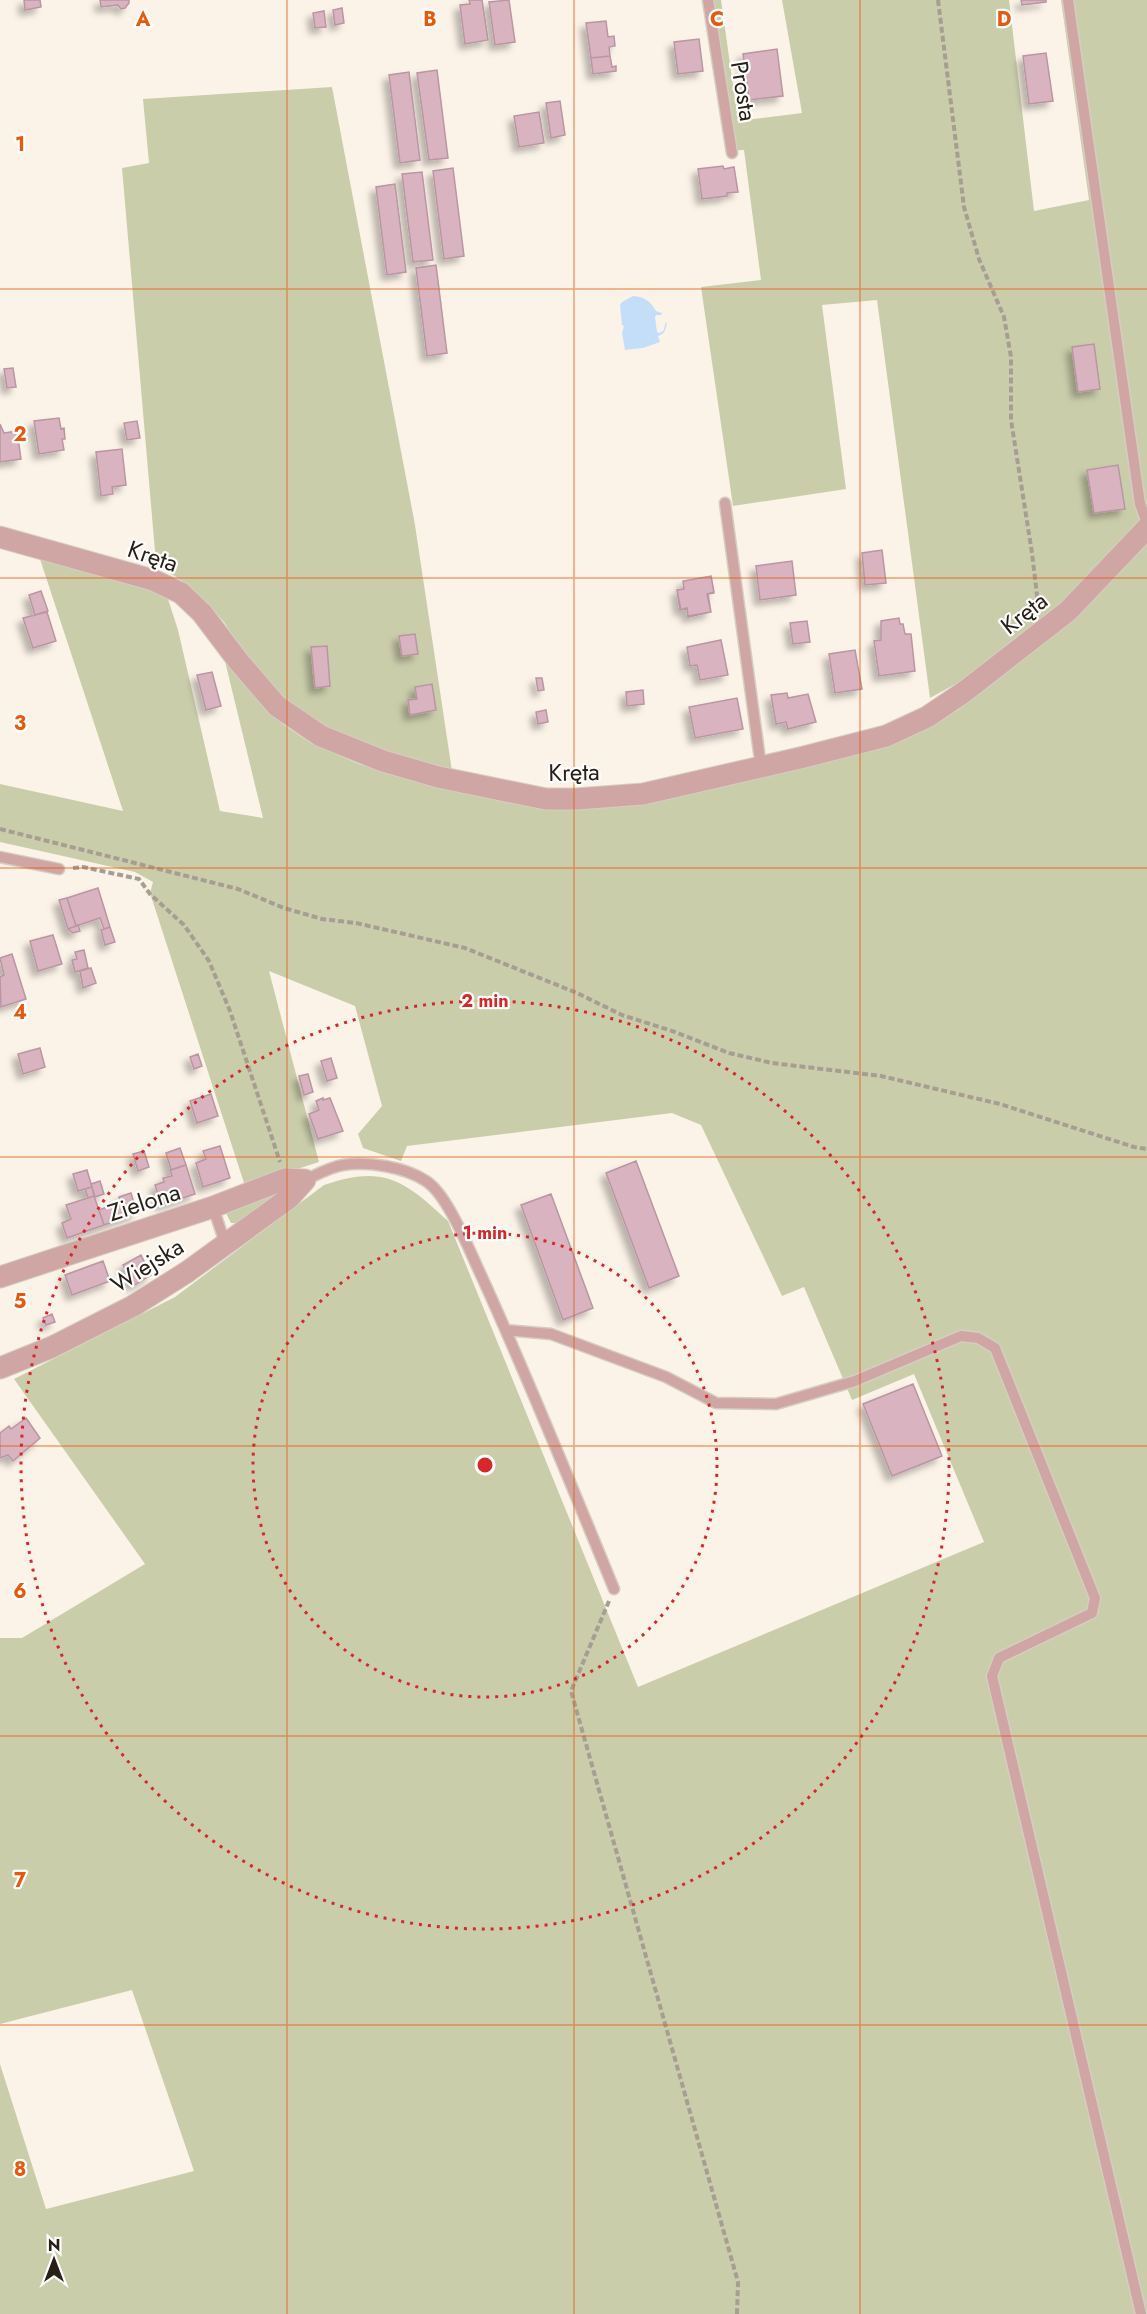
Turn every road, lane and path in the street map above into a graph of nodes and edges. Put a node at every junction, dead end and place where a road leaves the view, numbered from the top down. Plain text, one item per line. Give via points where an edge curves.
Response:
1 (708, 0) edge
2 (938, 0) edge
3 (1068, 0) edge
4 (732, 153) dead end
5 (724, 503) dead end
6 (1147, 522) edge
7 (1147, 528) edge
8 (0, 537) edge
9 (1044, 630) junction
10 (761, 767) junction
11 (0, 829) edge
12 (0, 857) edge
13 (59, 870) joint
14 (1147, 1149) edge
15 (295, 1180) junction
16 (213, 1207) junction
17 (225, 1243) junction
18 (0, 1277) edge
19 (506, 1330) junction
20 (0, 1368) edge
21 (614, 1590) joint
22 (737, 2314) edge
23 (1141, 2314) edge

1 - 4 lane, Prosta
2 - 9 path via 964,207 979,259 1004,317 1011,357 1011,420 1037,606
3 - 6 lane via 1140,504
5 - 10 lane
7 - 9 street, Kręta via 1068,611
8 - 10 street, Kręta via 153,580 181,593 277,706 321,736 382,761 546,799 642,794
9 - 10 street, Kręta via 927,717 886,736
11 - 14 path via 238,889 322,919 465,948 622,1015 729,1053 772,1063 881,1076 1000,1104
12 - 13 lane
13 - 15 path via 83,867 139,879 184,925 208,961 230,1011
15 - 16 street, Zielona
15 - 17 street, Wiejska via 289,1198
15 - 19 lane via 342,1165 403,1169 428,1182 462,1233
16 - 17 lane
16 - 18 street, Zielona
17 - 20 street, Wiejska via 133,1306
19 - 21 lane
19 - 23 lane via 551,1334 666,1377 716,1402 776,1404 855,1381 961,1336 978,1338 995,1348 1095,1598 1092,1613 999,1658 992,1676
21 - 22 path via 571,1691 738,2282

